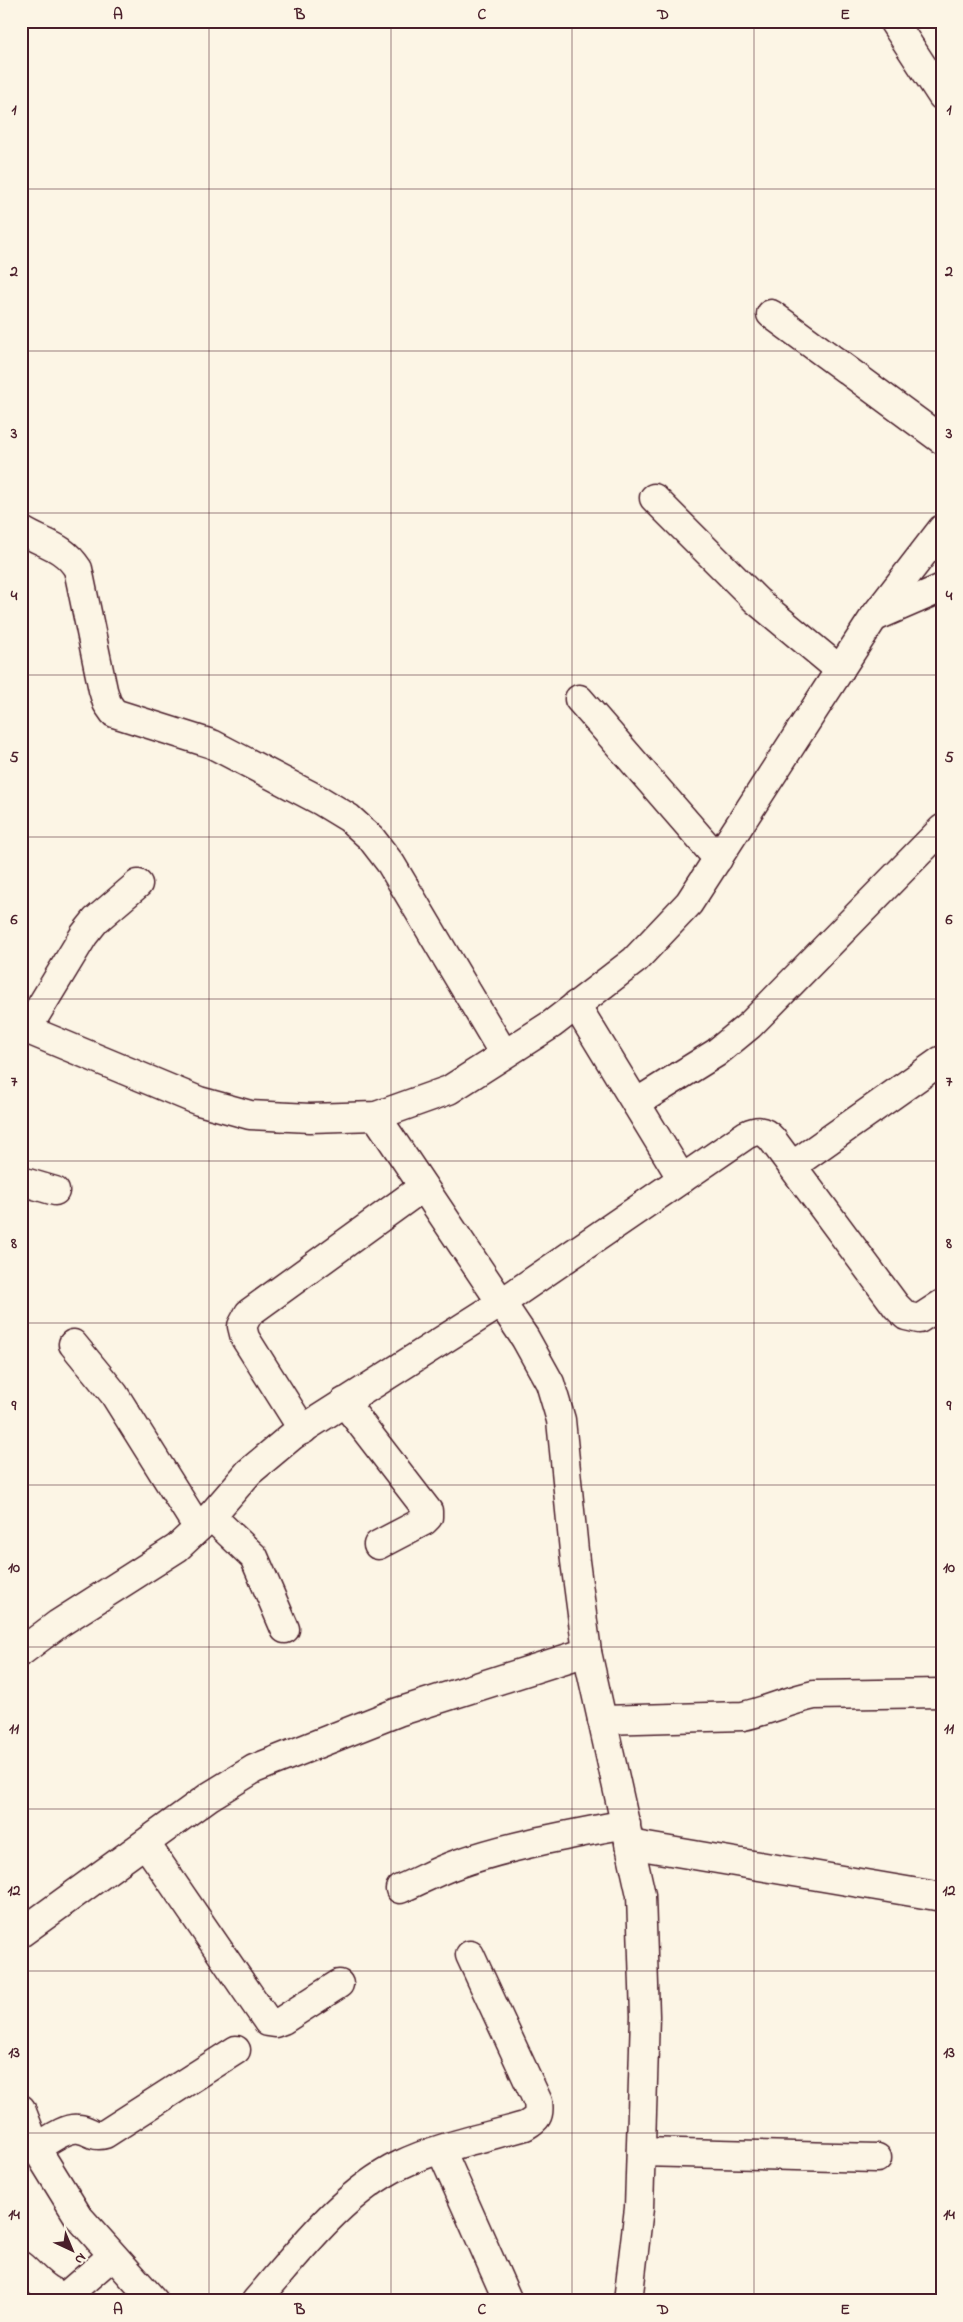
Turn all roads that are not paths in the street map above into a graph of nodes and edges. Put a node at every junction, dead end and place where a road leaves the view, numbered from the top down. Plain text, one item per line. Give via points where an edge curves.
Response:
1 (893, 21) edge
2 (942, 96) edge
3 (771, 314) dead end
4 (942, 440) edge
5 (654, 498) dead end
6 (942, 529) edge
7 (21, 530) edge
8 (942, 588) edge
9 (874, 617) junction
10 (840, 670) junction
11 (579, 699) dead end
12 (942, 830) edge
13 (718, 859) junction
14 (138, 884) dead end
15 (576, 1005) junction
16 (24, 1028) edge
17 (504, 1054) junction
18 (942, 1060) edge
19 (636, 1103) junction
20 (376, 1116) junction
21 (792, 1166) junction
22 (682, 1179) junction
23 (21, 1182) edge
24 (423, 1187) junction
25 (55, 1191) dead end
26 (500, 1303) junction
27 (942, 1304) edge
28 (73, 1344) dead end
29 (344, 1402) junction
30 (303, 1430) junction
31 (205, 1522) junction
32 (378, 1546) dead end
33 (285, 1629) dead end
34 (21, 1652) edge
35 (587, 1652) junction
36 (942, 1693) edge
37 (602, 1720) junction
38 (628, 1834) junction
39 (146, 1844) junction
40 (400, 1889) dead end
41 (942, 1897) edge
42 (21, 1933) edge
43 (470, 1955) dead end
44 (339, 1984) dead end
45 (236, 2050) dead end
46 (21, 2109) edge
47 (36, 2148) junction
48 (441, 2150) junction
49 (641, 2152) junction
50 (877, 2158) dead end
51 (112, 2256) junction
52 (21, 2266) edge
53 (154, 2301) edge
54 (256, 2301) edge
55 (508, 2301) edge
56 (628, 2301) edge

1 - 2 street
3 - 4 street
5 - 10 street via 757,601
6 - 9 street
7 - 17 street via 70,556 78,569 103,690 114,713 212,744 349,818 371,838 391,864
8 - 9 street
9 - 10 street
10 - 13 street
11 - 13 street
12 - 19 street via 750,1025 716,1053
13 - 15 street via 688,903 635,960
14 - 16 street via 96,920 84,935
15 - 17 street
15 - 19 street
16 - 20 street via 199,1101 250,1115 310,1118
17 - 20 street via 449,1090
18 - 21 street
19 - 22 street
20 - 24 street
21 - 22 street via 766,1132 757,1130
21 - 27 street via 906,1316 919,1319
22 - 26 street
23 - 25 street
24 - 26 street
24 - 30 street via 249,1313 242,1326 245,1338
26 - 29 street
26 - 35 street via 525,1338 550,1383 561,1420
28 - 31 street via 114,1394
29 - 30 street
29 - 32 street via 428,1511 424,1521
30 - 31 street via 249,1472
31 - 33 street via 254,1557
31 - 34 street via 176,1548 58,1624
35 - 37 street
35 - 39 street via 398,1712 254,1770 210,1796
36 - 37 street via 814,1694 743,1716
37 - 38 street
38 - 40 street via 518,1846 456,1864
38 - 41 street
38 - 49 street via 642,1904 645,2016
39 - 42 street
39 - 44 street via 268,2022 283,2020
43 - 48 street via 540,2112 536,2120 525,2126
45 - 47 street via 105,2134 91,2135 78,2128 68,2130
46 - 47 street
47 - 51 street via 78,2216
48 - 54 street via 400,2165 363,2188 319,2229
48 - 55 street
49 - 50 street
49 - 56 street via 640,2208
51 - 52 street via 67,2295 53,2294
51 - 53 street

